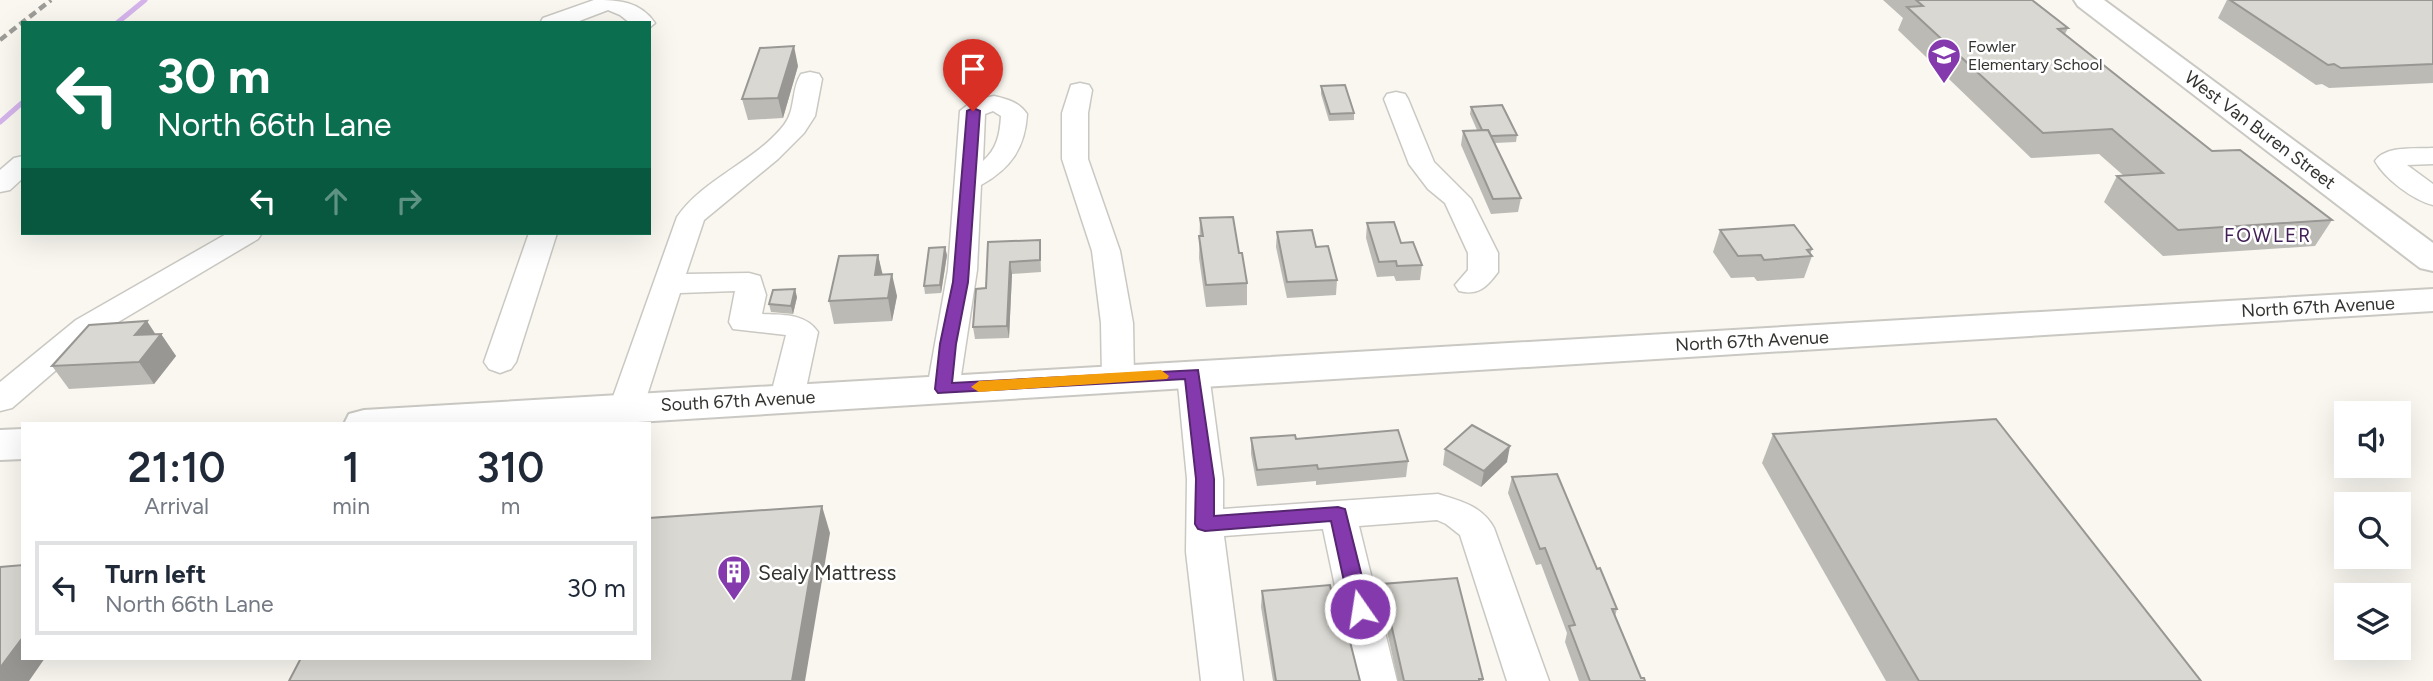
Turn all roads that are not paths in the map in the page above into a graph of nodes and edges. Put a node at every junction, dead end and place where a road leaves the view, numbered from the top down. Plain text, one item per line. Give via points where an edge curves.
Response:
1 (2087, 0) edge
2 (608, 1) edge
3 (556, 21) edge
4 (642, 21) edge
5 (810, 79) dead end
6 (1080, 90) dead end
7 (1396, 99) dead end
8 (2433, 156) edge
9 (21, 166) edge
10 (2433, 167) edge
11 (2402, 174) junction
12 (968, 181) dead end
13 (0, 184) edge
14 (2433, 197) edge
15 (245, 235) edge
16 (542, 235) edge
17 (2433, 260) edge
18 (668, 284) junction
19 (1470, 285) dead end
20 (2433, 300) edge
21 (500, 362) dead end
22 (1193, 373) junction
23 (1118, 379) junction
24 (1070, 381) joint
25 (943, 389) junction
26 (787, 398) junction
27 (0, 400) edge
28 (626, 408) junction
29 (397, 422) edge
30 (21, 444) edge
31 (0, 445) edge
32 (1338, 514) junction
33 (1205, 524) junction
34 (1222, 681) edge
35 (1376, 681) edge
36 (1528, 681) edge

1 - 17 main road, West Van Buren Street
2 - 3 street
2 - 4 street
5 - 18 street via 802,117 789,137 691,217
6 - 23 street via 1075,159 1106,251 1117,323
7 - 19 street via 1422,164 1457,199 1483,253 1483,272
8 - 11 street via 2388,162
9 - 13 street
10 - 11 street via 2407,169
11 - 14 street
12 - 25 street via 961,282
15 - 27 street via 87,327
16 - 21 street
18 - 26 street via 749,282 751,295 744,321 794,326 802,332
18 - 28 street
20 - 22 main road, North 67th Avenue
22 - 23 main road, North 67th Avenue
22 - 33 street via 1205,479
23 - 24 main road, North 67th Avenue
24 - 25 main road, South 67th Avenue
25 - 26 main road, South 67th Avenue
26 - 28 main road, South 67th Avenue
28 - 29 main road, South 67th Avenue
30 - 31 main road
32 - 33 street
32 - 35 street
32 - 36 street via 1438,507 1459,514 1476,527
33 - 34 street

